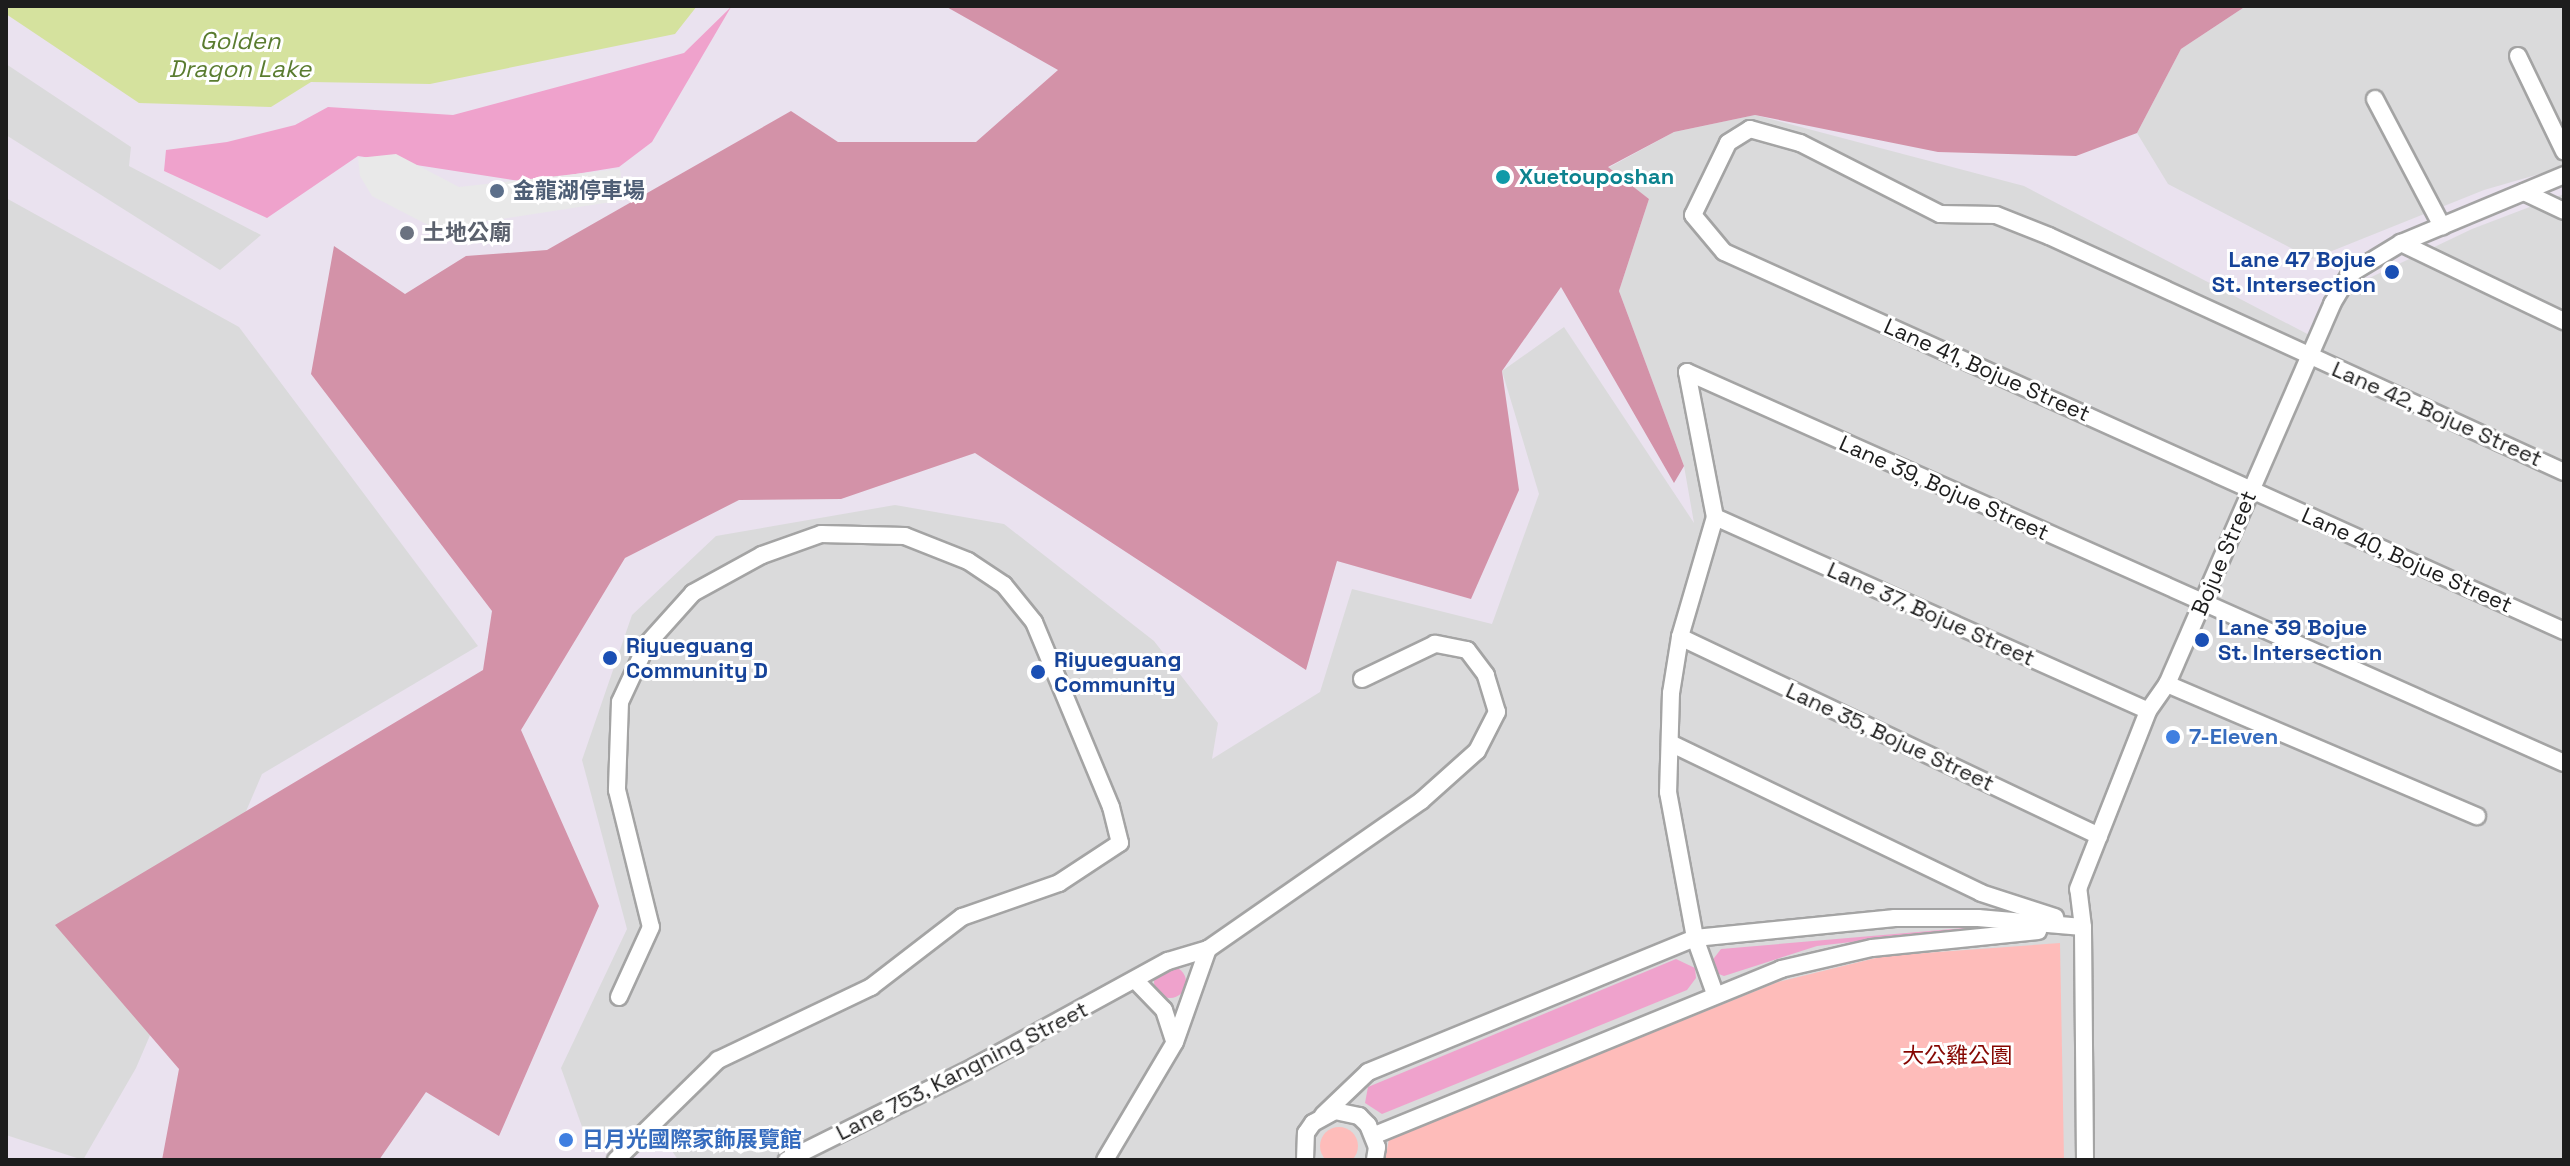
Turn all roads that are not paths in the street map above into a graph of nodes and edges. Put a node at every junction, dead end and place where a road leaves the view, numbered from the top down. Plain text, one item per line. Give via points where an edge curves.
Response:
1 (2518, 56) dead end
2 (2375, 99) dead end
3 (2564, 151) edge
4 (2564, 175) edge
5 (2524, 192) junction
6 (2564, 211) edge
7 (2442, 226) junction
8 (2401, 243) junction
9 (1724, 252) joint
10 (2564, 321) edge
11 (2310, 357) junction
12 (2564, 472) edge
13 (2250, 488) junction
14 (1715, 517) junction
15 (2202, 605) junction
16 (2564, 631) edge
17 (1680, 637) junction
18 (1362, 679) dead end
19 (2167, 684) junction
20 (2148, 711) junction
21 (1670, 743) junction
22 (2564, 763) edge
23 (2477, 816) dead end
24 (2099, 836) junction
25 (2083, 927) junction
26 (1695, 938) junction
27 (1208, 949) junction
28 (1136, 981) junction
29 (1715, 994) junction
30 (619, 997) dead end
31 (1175, 1042) junction
32 (1323, 1115) junction
33 (1375, 1135) junction
34 (616, 1160) edge
35 (787, 1160) edge
36 (1105, 1160) edge
37 (1305, 1160) edge
38 (1375, 1160) edge
39 (2085, 1160) edge

1 - 3 street
2 - 7 street
4 - 5 street, Bojue Street
5 - 6 street
5 - 7 street, Bojue Street
7 - 8 street, Bojue Street
8 - 10 street
8 - 11 street, Bojue Street via 2350,274
9 - 11 street, Lane 42, Bojue Street via 1693,215 1728,143 1750,129 1800,143 1940,214 1996,215 2049,236
9 - 13 street, Lane 41, Bojue Street
11 - 12 street, Lane 42, Bojue Street
11 - 13 street, Bojue Street
13 - 15 street, Bojue Street
13 - 16 street, Lane 40, Bojue Street
14 - 15 street, Lane 39, Bojue Street via 1687,372
14 - 17 street
14 - 20 street, Lane 37, Bojue Street
15 - 19 street, Bojue Street
15 - 22 street, Lane 39, Bojue Street
17 - 21 street
17 - 24 street, Lane 35, Bojue Street
18 - 27 street via 1435,644 1467,650 1486,675 1497,712 1477,751 1421,801
19 - 20 street, Bojue Street
19 - 23 street
20 - 24 street, Bojue Street
21 - 25 street via 1981,893
21 - 26 street via 1668,792
24 - 25 street, Bojue Street via 2078,889
25 - 26 street via 1895,918
25 - 29 street via 1872,948 1781,969
25 - 39 street, Bojue Street
26 - 29 street
26 - 32 street via 1368,1072
27 - 28 street, Lane 753, Kangning Street via 1178,956
27 - 31 street
28 - 31 street via 1164,1010
28 - 35 street, Lane 753, Kangning Street
29 - 33 street
30 - 34 street via 651,927 617,790 620,702 647,644 693,593 762,555 821,534 905,536 968,561 1004,585 1034,622 1111,807 1120,843 1059,883 962,917 871,987 718,1060
31 - 36 street
32 - 33 street via 1359,1116
32 - 37 street via 1306,1133
33 - 38 street

